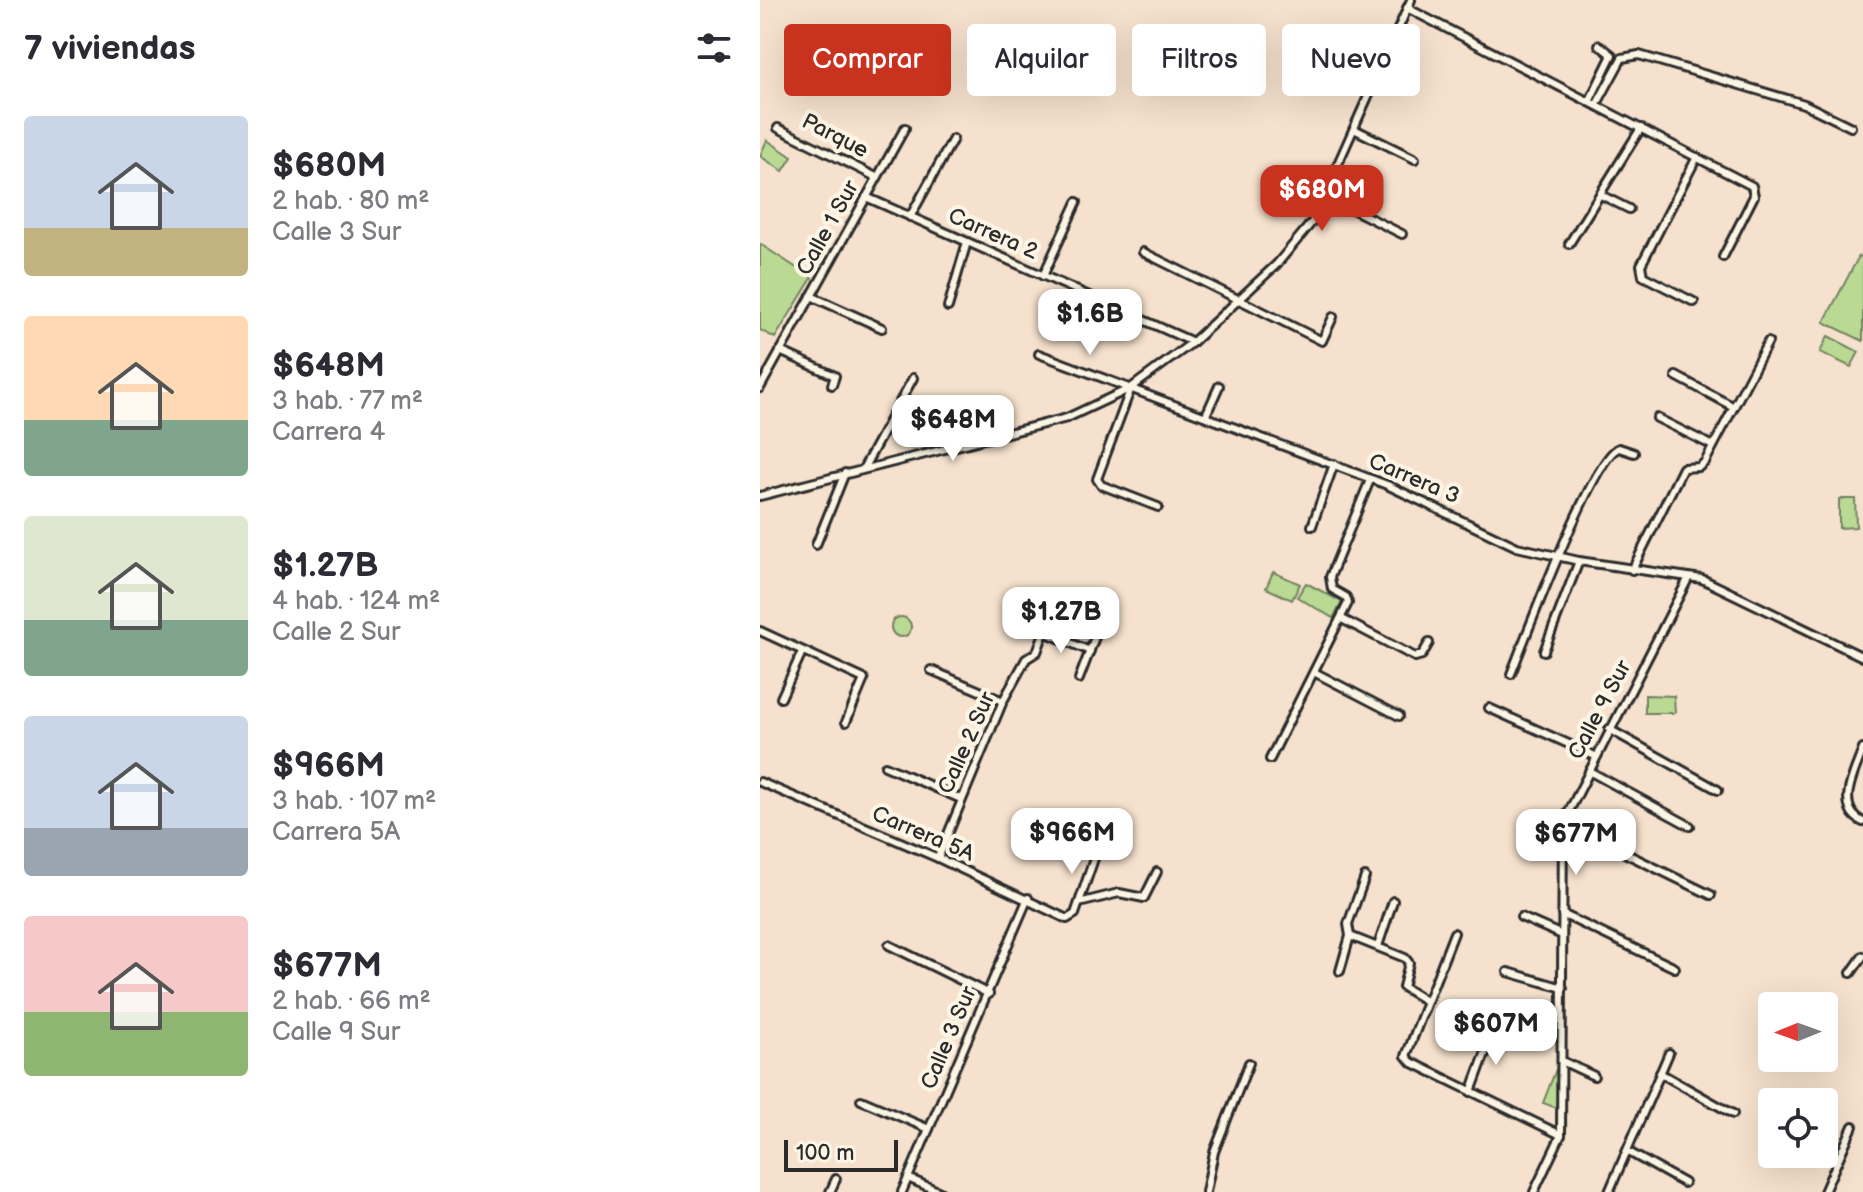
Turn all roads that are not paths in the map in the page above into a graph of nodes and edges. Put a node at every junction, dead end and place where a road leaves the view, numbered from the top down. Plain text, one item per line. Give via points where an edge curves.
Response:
1 (1411, 0) edge
2 (1407, 8) junction
3 (1599, 45) dead end
4 (1593, 102) junction
5 (1851, 127) dead end
6 (778, 128) dead end
7 (905, 128) dead end
8 (1641, 128) junction
9 (1354, 129) junction
10 (953, 139) dead end
11 (1697, 157) junction
12 (1415, 159) dead end
13 (876, 177) junction
14 (1601, 195) junction
15 (1326, 196) junction
16 (866, 197) junction
17 (1077, 202) dead end
18 (1629, 209) dead end
19 (910, 217) junction
20 (1402, 234) dead end
21 (967, 242) junction
22 (1569, 244) dead end
23 (1143, 252) dead end
24 (1723, 257) dead end
25 (1043, 276) junction
26 (811, 296) junction
27 (1242, 299) junction
28 (1694, 302) dead end
29 (948, 307) dead end
30 (1333, 317) dead end
31 (882, 328) dead end
32 (1193, 342) junction
33 (1768, 342) dead end
34 (780, 351) junction
35 (1039, 354) dead end
36 (1676, 376) dead end
37 (913, 378) dead end
38 (832, 385) dead end
39 (1219, 386) dead end
40 (760, 388) edge
41 (1131, 388) junction
42 (1734, 407) junction
43 (1206, 415) junction
44 (1657, 418) dead end
45 (1713, 446) junction
46 (1634, 453) dead end
47 (1334, 464) junction
48 (863, 469) junction
49 (845, 473) junction
50 (1370, 480) junction
51 (760, 496) edge
52 (1158, 507) dead end
53 (1312, 526) dead end
54 (816, 545) dead end
55 (1559, 556) junction
56 (1579, 561) junction
57 (1632, 570) junction
58 (1688, 579) junction
59 (1029, 593) dead end
60 (1103, 616) dead end
61 (1342, 619) junction
62 (760, 631) edge
63 (1044, 632) junction
64 (1429, 643) dead end
65 (1090, 651) junction
66 (1544, 651) dead end
67 (802, 652) junction
68 (1863, 657) edge
69 (931, 670) dead end
70 (1314, 672) junction
71 (1511, 674) dead end
72 (1079, 679) dead end
73 (781, 698) dead end
74 (1003, 701) junction
75 (1489, 708) dead end
76 (1399, 716) dead end
77 (846, 722) dead end
78 (1609, 729) junction
79 (1863, 749) edge
80 (1595, 756) junction
81 (1270, 759) dead end
82 (885, 766) dead end
83 (1589, 771) junction
84 (760, 782) edge
85 (1718, 790) dead end
86 (961, 799) junction
87 (1863, 822) edge
88 (1563, 823) junction
89 (1690, 826) dead end
90 (1098, 847) dead end
91 (938, 858) junction
92 (1157, 872) dead end
93 (1365, 877) dead end
94 (1711, 895) dead end
95 (1028, 898) junction
96 (1393, 901) dead end
97 (1079, 903) junction
98 (1562, 914) junction
99 (1521, 917) dead end
100 (1454, 933) dead end
101 (1562, 935) junction
102 (1350, 936) junction
103 (889, 945) dead end
104 (1378, 946) junction
105 (1863, 956) edge
106 (1675, 968) dead end
107 (1340, 971) dead end
108 (1508, 972) dead end
109 (1851, 973) dead end
110 (1563, 988) junction
111 (989, 994) junction
112 (1426, 1001) junction
113 (1493, 1032) dead end
114 (1669, 1053) dead end
115 (1564, 1062) junction
116 (1249, 1063) dead end
117 (1660, 1073) junction
118 (1594, 1076) dead end
119 (1471, 1092) junction
120 (861, 1100) dead end
121 (1733, 1114) dead end
122 (1853, 1126) dead end
123 (929, 1129) junction
124 (1561, 1135) junction
125 (1627, 1151) junction
126 (908, 1178) junction
127 (836, 1179) dead end
128 (1684, 1183) dead end
129 (830, 1192) edge
130 (902, 1192) edge
131 (940, 1192) edge
132 (1206, 1192) edge
133 (1534, 1192) edge
134 (1609, 1192) edge
135 (1824, 1192) edge

1 - 2 street
2 - 4 street
2 - 9 street
3 - 4 street via 1612,55
4 - 5 street via 1622,58 1639,55 1804,104
4 - 8 street
6 - 13 street, Parque
7 - 13 street, Calle 1 Sur
8 - 11 street
8 - 14 street
9 - 12 street
9 - 15 street
10 - 19 street
11 - 24 street via 1754,188
11 - 28 street via 1641,265 1643,276
13 - 16 street, Calle 1 Sur
14 - 18 street
14 - 22 street
15 - 20 street
15 - 27 street via 1312,222
16 - 19 street, Carrera 2
16 - 26 street, Calle 1 Sur
17 - 25 street
19 - 21 street, Carrera 2
21 - 25 street, Carrera 2
21 - 29 street
23 - 27 street
25 - 32 street, Carrera 2
26 - 31 street
26 - 34 street, Calle 1 Sur
27 - 30 street via 1322,341
27 - 32 street
32 - 41 street
33 - 42 street
34 - 38 street via 835,376
34 - 40 street, Calle 1 Sur
35 - 41 street, Carrera 3
36 - 42 street
37 - 48 street
39 - 43 street
41 - 43 street, Carrera 3
41 - 48 street via 1067,418
41 - 52 street via 1097,479
42 - 45 street
43 - 47 street, Carrera 3
44 - 45 street
45 - 57 street via 1703,464 1683,468
46 - 55 street via 1619,448 1608,453
47 - 50 street, Carrera 3
47 - 53 street
48 - 49 street
49 - 51 street
49 - 54 street
50 - 55 street, Carrera 3 via 1517,547
50 - 61 street via 1330,577 1332,589 1348,599
55 - 56 street, Carrera 3
55 - 71 street
56 - 57 street, Carrera 3
56 - 66 street
57 - 58 street, Carrera 3
58 - 68 street, Carrera 3 via 1736,593
58 - 78 street, Calle 9 Sur
59 - 63 street, Calle 2 Sur via 1054,603
60 - 65 street
61 - 64 street via 1415,657
61 - 70 street
62 - 67 street
63 - 65 street
63 - 74 street, Calle 2 Sur via 1037,652 1026,659
65 - 72 street
67 - 73 street
67 - 77 street via 864,679
69 - 74 street
70 - 76 street
70 - 81 street
74 - 86 street, Calle 2 Sur
75 - 80 street
78 - 80 street, Calle 9 Sur
78 - 85 street
79 - 87 street via 1848,804
80 - 83 street, Calle 9 Sur
82 - 86 street
83 - 88 street, Calle 9 Sur
83 - 89 street
84 - 91 street, Carrera 5A via 812,809
86 - 91 street, Calle 2 Sur
88 - 94 street
88 - 98 street, Calle 9 Sur
90 - 97 street
91 - 95 street, Carrera 5A
92 - 97 street via 1144,898 1119,893
93 - 102 street via 1346,929
95 - 97 street, Carrera 5A via 1067,919
95 - 111 street, Calle 3 Sur
96 - 104 street
98 - 101 street, Calle 9 Sur
98 - 106 street
99 - 101 street
100 - 112 street
101 - 110 street, Calle 9 Sur
102 - 104 street
102 - 107 street
103 - 111 street
104 - 112 street via 1408,960 1403,987
105 - 109 street
108 - 110 street
110 - 115 street, Calle 9 Sur
111 - 123 street, Calle 3 Sur
112 - 119 street via 1406,1056
113 - 119 street
114 - 117 street
115 - 118 street
115 - 124 street, Calle 9 Sur
116 - 132 street via 1214,1152
117 - 121 street
117 - 125 street
119 - 124 street
120 - 123 street
122 - 135 street
123 - 126 street, Calle 3 Sur
124 - 133 street, Calle 9 Sur
125 - 128 street
125 - 134 street
126 - 130 street, Calle 3 Sur
126 - 131 street
127 - 129 street

